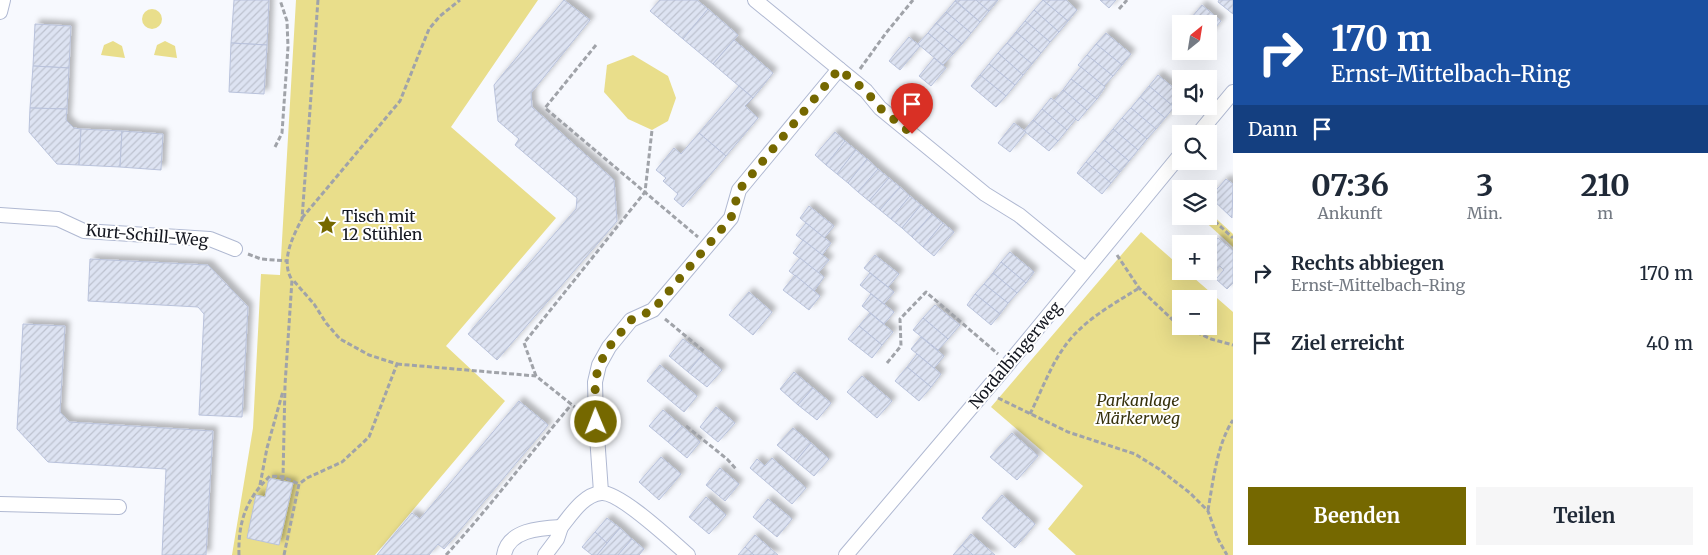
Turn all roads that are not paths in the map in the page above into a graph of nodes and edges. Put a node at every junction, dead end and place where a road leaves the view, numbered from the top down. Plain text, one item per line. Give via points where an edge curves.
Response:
1 (3, 0) edge
2 (755, 0) edge
3 (0, 12) edge
4 (839, 69) junction
5 (1233, 92) edge
6 (1206, 125) edge
7 (1172, 165) edge
8 (0, 215) edge
9 (235, 249) road end
10 (1086, 270) junction
11 (602, 492) junction
12 (0, 504) edge
13 (119, 507) dead end
14 (561, 527) junction
15 (504, 555) edge
16 (545, 555) edge
17 (688, 555) edge
18 (846, 555) edge

1 - 3 street
2 - 4 street
4 - 10 street via 866,91 880,108 985,194 1019,215
4 - 11 street via 739,190 731,218 653,310 631,320 609,347 599,365 595,382
5 - 6 street
7 - 10 street, Nordalbingerweg
8 - 9 street, Kurt-Schill-Weg via 58,219 84,231 210,239
10 - 18 street, Nordalbingerweg
11 - 14 street via 583,500
11 - 17 street via 617,497
12 - 13 street
14 - 15 street via 520,534 508,543
14 - 16 street

